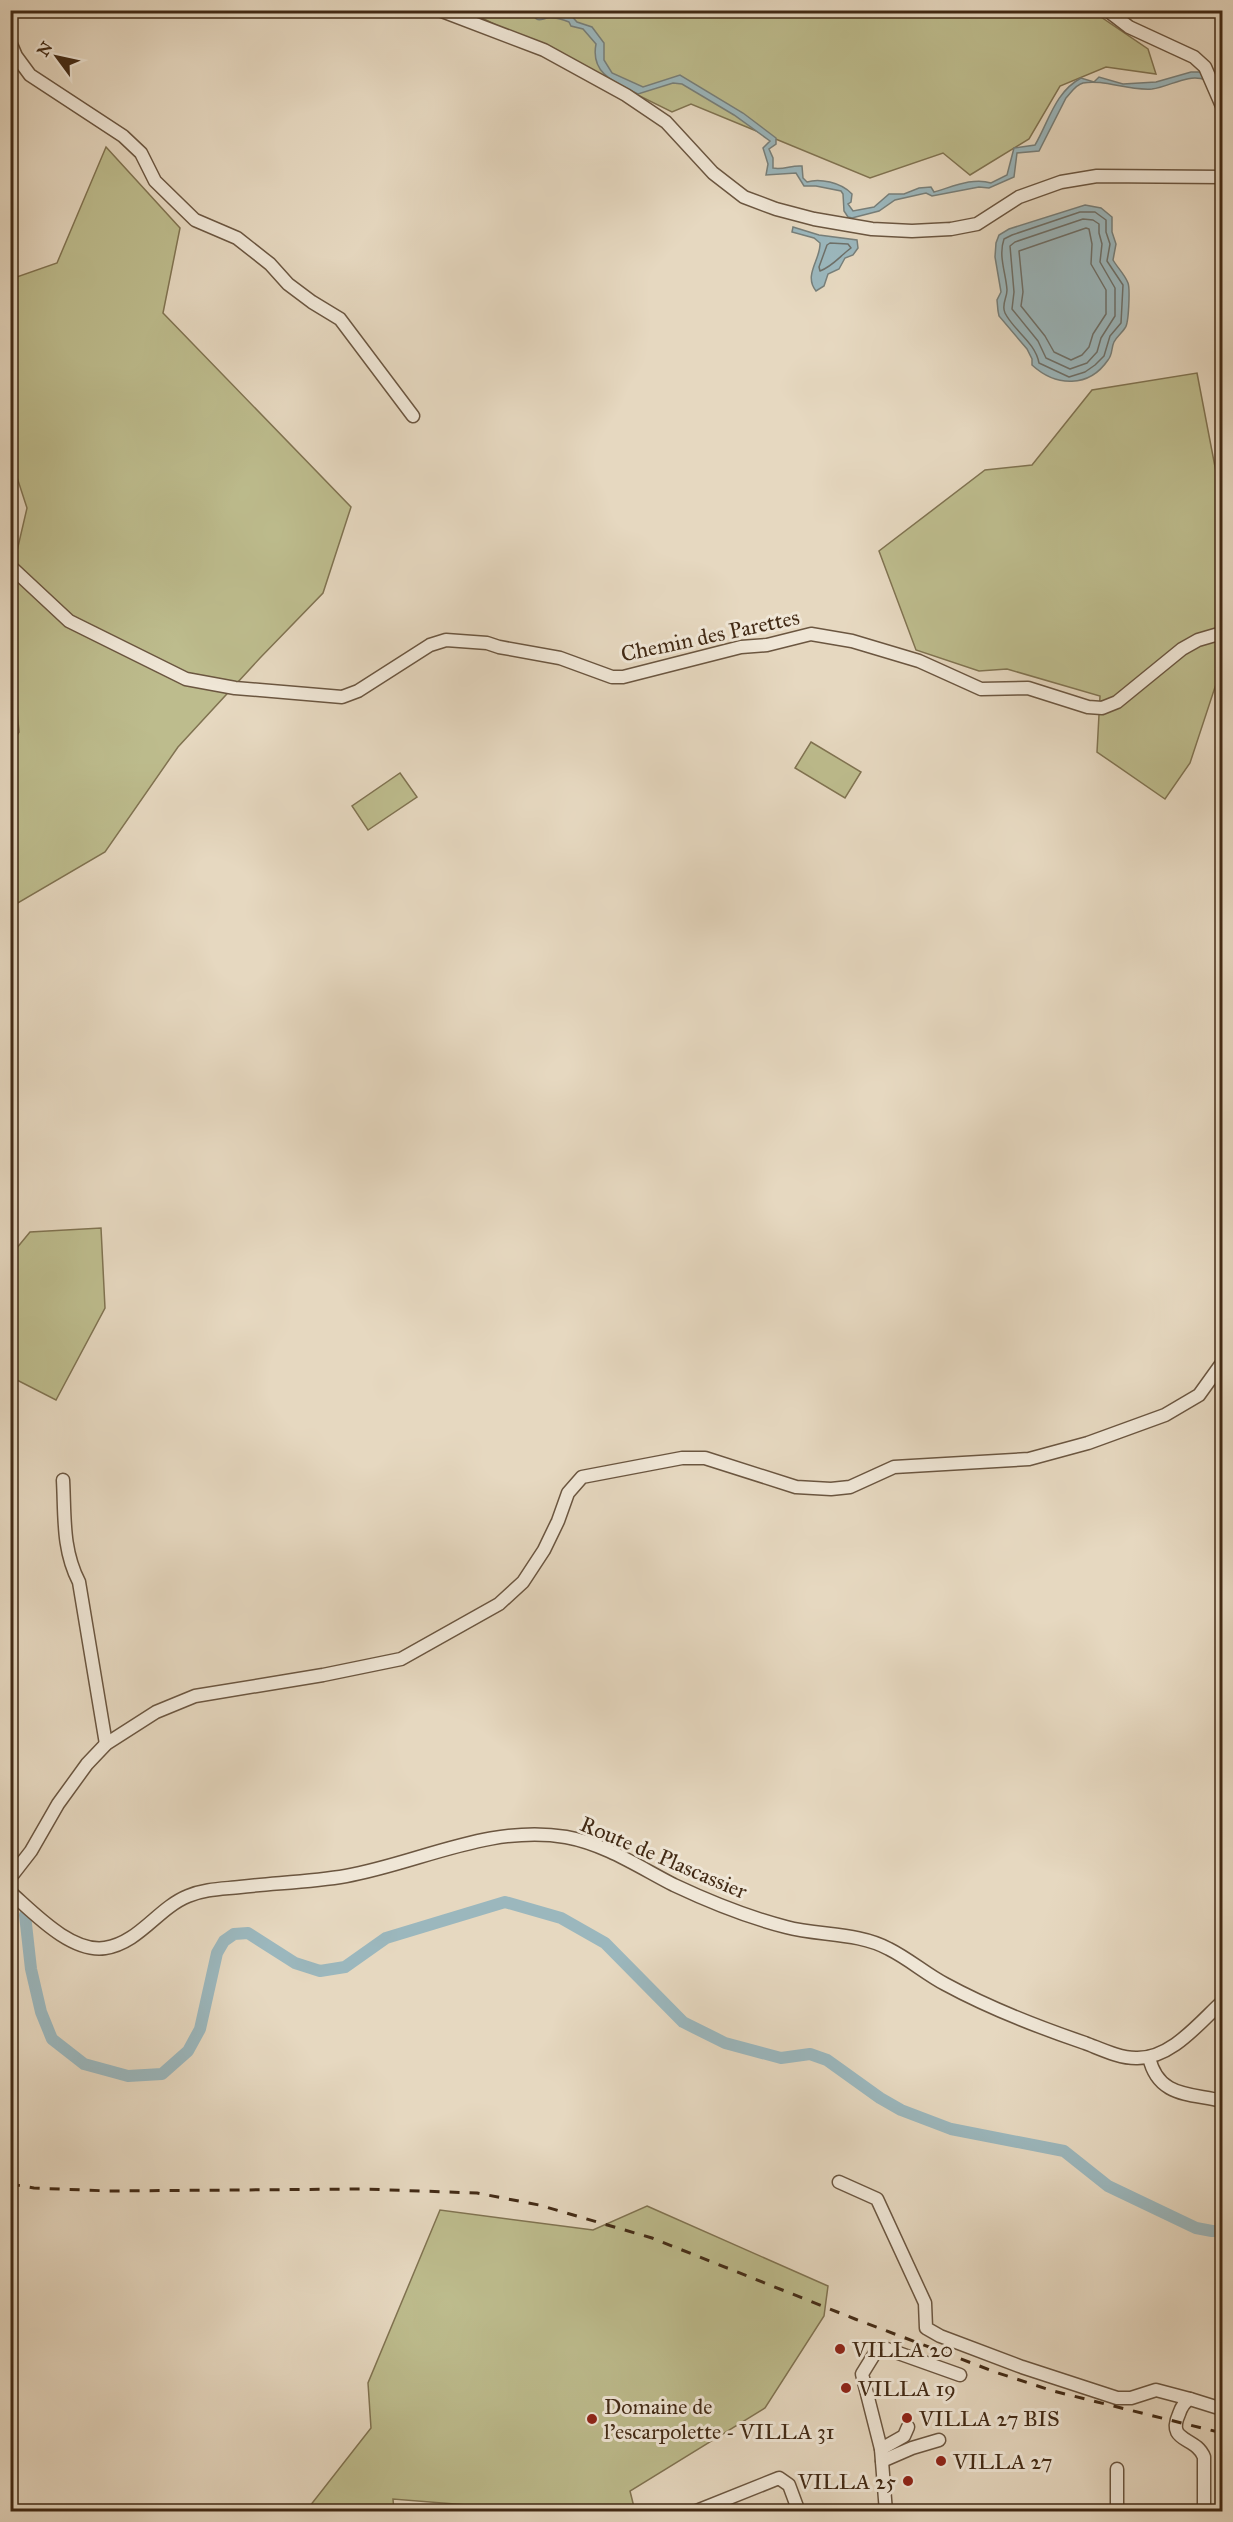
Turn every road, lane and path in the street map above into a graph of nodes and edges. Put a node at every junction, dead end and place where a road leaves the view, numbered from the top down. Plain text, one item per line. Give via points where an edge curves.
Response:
1 (440, 10) edge
2 (1107, 10) edge
3 (10, 42) edge
4 (1222, 106) edge
5 (1222, 177) edge
6 (413, 416) dead end
7 (10, 566) edge
8 (1222, 633) edge
9 (1222, 1363) edge
10 (63, 1480) dead end
11 (106, 1744) junction
12 (10, 1878) edge
13 (10, 1892) edge
14 (1222, 2002) edge
15 (1149, 2057) junction
16 (1222, 2101) edge
17 (839, 2182) dead end
18 (960, 2375) dead end
19 (1190, 2399) junction
20 (1222, 2409) edge
21 (909, 2427) dead end
22 (939, 2440) dead end
23 (882, 2455) junction
24 (1117, 2469) dead end
25 (694, 2511) edge
26 (799, 2511) edge
27 (886, 2511) edge
28 (1118, 2511) edge
29 (1204, 2511) edge

1 - 5 street via 544,50 626,95 666,122 714,173 744,197 814,219 872,230 951,229 977,224 1019,197 1061,182 1097,176
2 - 4 street via 1129,27 1194,57 1206,71
3 - 6 street via 30,75 123,136 141,153 155,181 195,220 237,238 288,284 340,319
7 - 8 street, Chemin des Parettes via 69,621 186,679 325,698 342,698 358,691 430,645 446,640 487,643 560,658 612,677 623,677 811,634 852,641 919,661 981,689 1028,688 1074,704 1102,708 1117,702 1182,649
9 - 11 street via 1199,1395 1166,1415 1029,1459 894,1467 850,1487 831,1489 796,1487 705,1458 682,1458 582,1477 568,1493 544,1550 523,1582 499,1604 447,1635 401,1659 195,1696 156,1712
10 - 11 street via 64,1536 79,1582
11 - 12 street via 64,1796
13 - 15 street, Route de Plascassier via 62,1936 104,1948 129,1939 185,1897 213,1888 350,1875 512,1834 564,1837 622,1857 728,1909 788,1928 853,1938 887,1948 944,1984 1073,2039 1134,2058
14 - 15 street via 1179,2042
15 - 16 street via 1158,2079 1171,2091
17 - 19 street via 877,2199 925,2303 926,2328 1022,2367 1117,2398 1156,2390
18 - 23 street via 887,2349 875,2353 862,2374
19 - 20 street
19 - 29 street via 1179,2414 1175,2429 1204,2457
21 - 23 street
22 - 23 street
23 - 27 street
24 - 28 street
25 - 26 street via 779,2478 789,2485

